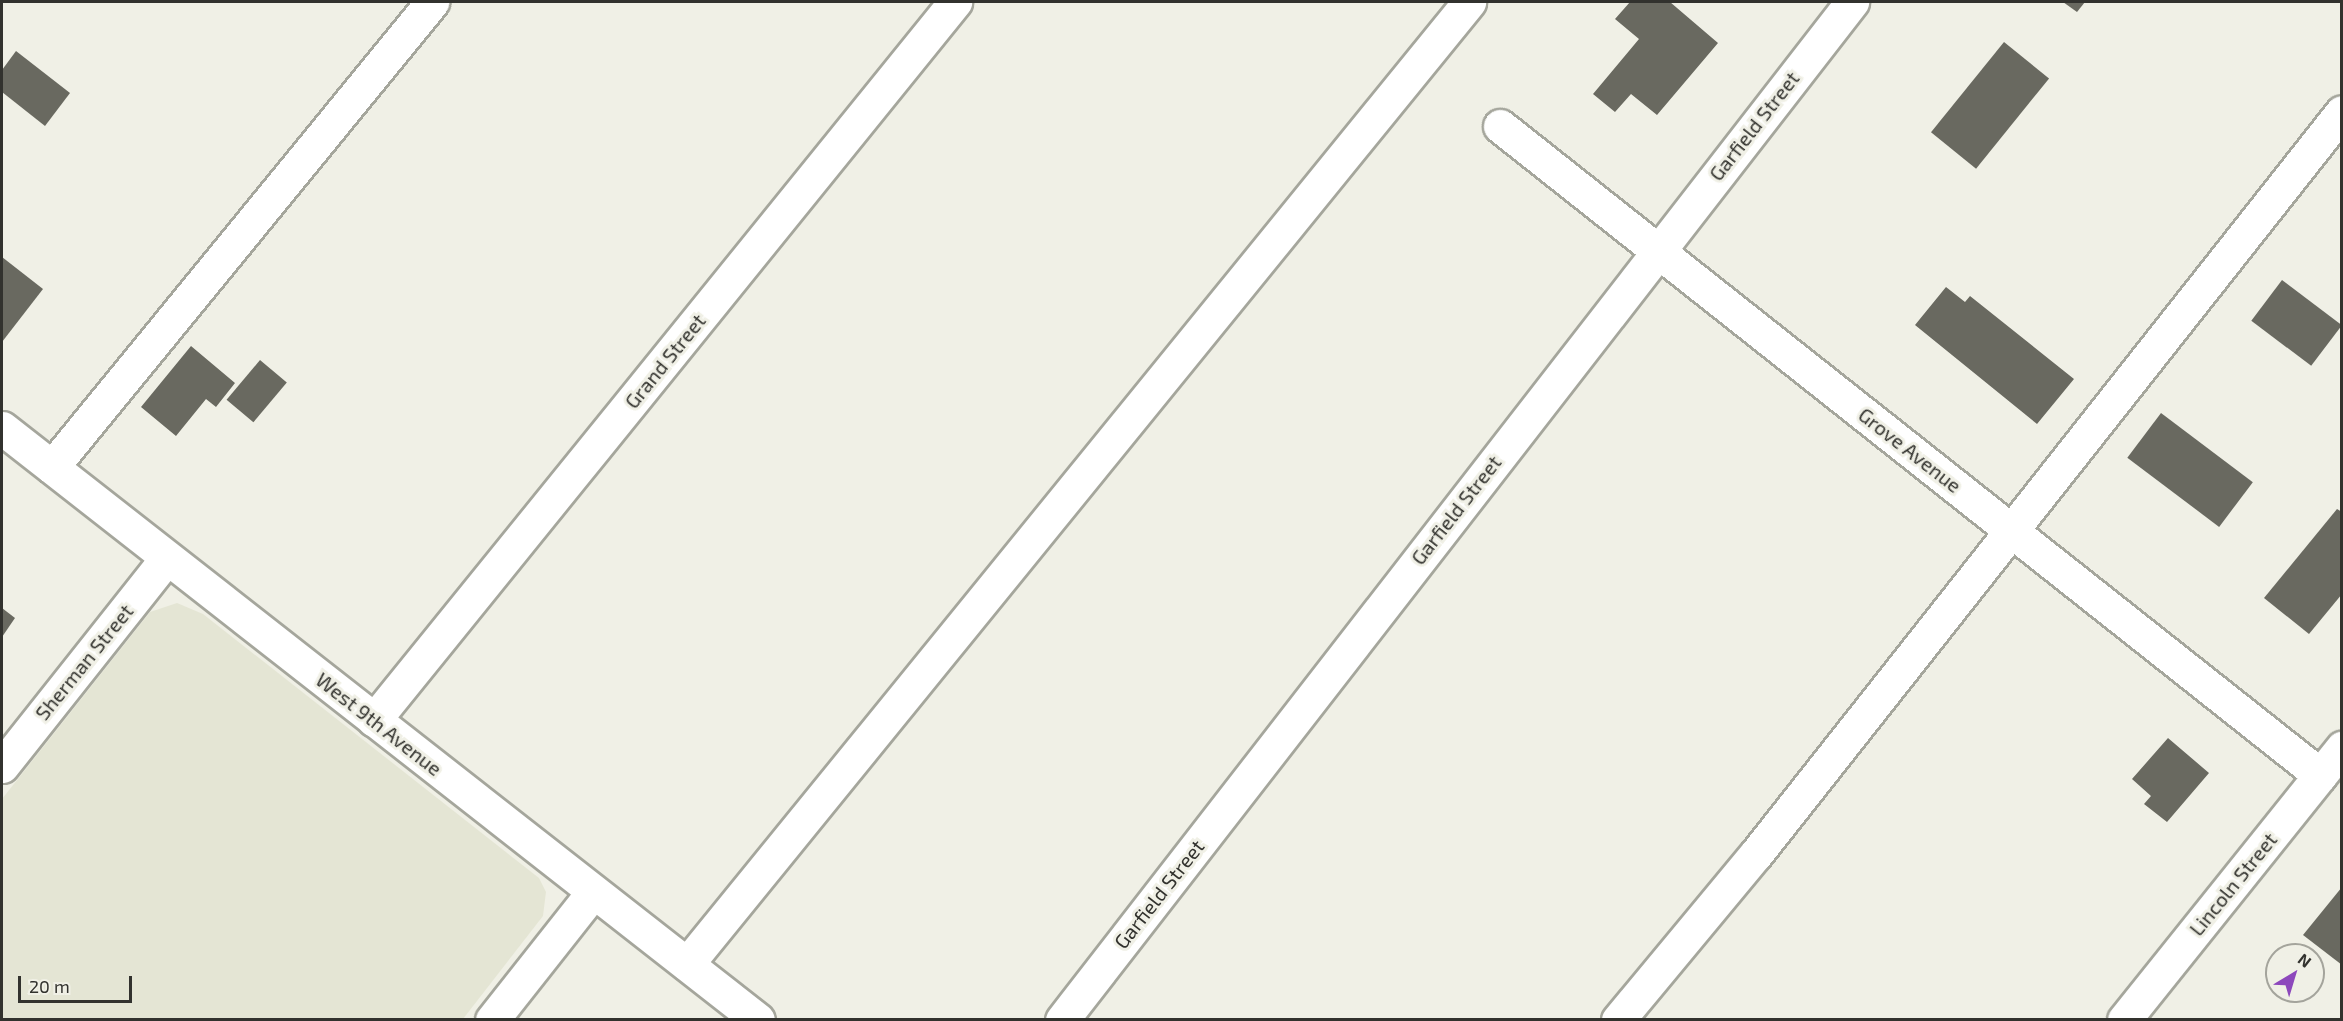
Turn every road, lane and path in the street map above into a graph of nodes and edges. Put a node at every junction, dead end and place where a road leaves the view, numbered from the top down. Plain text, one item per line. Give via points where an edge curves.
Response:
1 (432, 2) edge
2 (955, 2) edge
3 (1469, 2) edge
4 (1852, 2) edge
5 (2342, 112) edge
6 (1500, 126) dead end
7 (1656, 249) junction
8 (2, 428) edge
9 (52, 467) junction
10 (2012, 530) junction
11 (167, 558) junction
12 (374, 720) junction
13 (2342, 748) edge
14 (2, 766) edge
15 (2320, 775) junction
16 (593, 892) junction
17 (687, 964) junction
18 (492, 1020) edge
19 (758, 1020) edge
20 (1062, 1020) edge
21 (1618, 1020) edge
22 (2124, 1020) edge

1 - 9 street
2 - 12 street, Grand Street
3 - 17 street
4 - 7 street, Garfield Street
5 - 10 street
6 - 7 street, Grove Avenue
7 - 10 street, Grove Avenue
7 - 20 street, Garfield Street
8 - 9 street, West 9th Avenue
9 - 11 street, West 9th Avenue
10 - 15 street, Grove Avenue
10 - 21 street via 1756,854
11 - 12 street, West 9th Avenue
11 - 14 street, Sherman Street
12 - 16 street, West 9th Avenue
13 - 15 street, Lincoln Street
15 - 22 street, Lincoln Street
16 - 17 street, West 9th Avenue
16 - 18 street
17 - 19 street, West 9th Avenue

